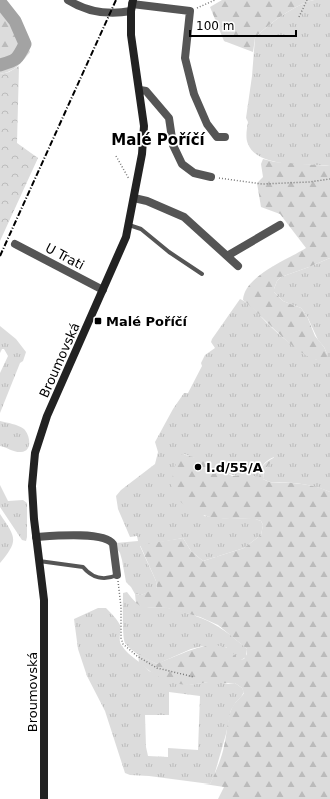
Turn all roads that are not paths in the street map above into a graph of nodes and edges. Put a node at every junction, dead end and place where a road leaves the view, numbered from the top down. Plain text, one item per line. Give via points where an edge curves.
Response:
1 (68, 0) edge
2 (143, 3) edge
3 (132, 5) edge
4 (140, 90) junction
5 (225, 137) dead end
6 (211, 177) road end
7 (134, 198) junction
8 (129, 225) junction
9 (280, 225) dead end
10 (15, 244) dead end
11 (227, 256) junction
12 (238, 266) dead end
13 (202, 274) dead end
14 (103, 290) junction
15 (36, 537) junction
16 (39, 561) junction
17 (117, 575) joint
18 (44, 799) edge

1 - 3 street via 98,12 121,13
2 - 3 street
2 - 5 street via 190,11 185,58 194,94 207,124 217,137
3 - 4 main road, Broumovská via 131,35
4 - 6 street via 146,91 169,118 173,145 182,164 194,173
4 - 7 main road, Broumovská via 144,126
7 - 8 main road, Broumovská
7 - 11 street via 184,217
8 - 13 lane via 141,229
8 - 14 main road, Broumovská
9 - 11 street
10 - 14 street, U Trati
11 - 12 street
14 - 15 main road, Broumovská via 46,416 37,442 32,486
15 - 16 main road, Broumovská
15 - 17 street via 74,535 111,541 114,544
16 - 17 lane via 83,567 94,576 105,579
16 - 18 main road, Broumovská via 44,600

